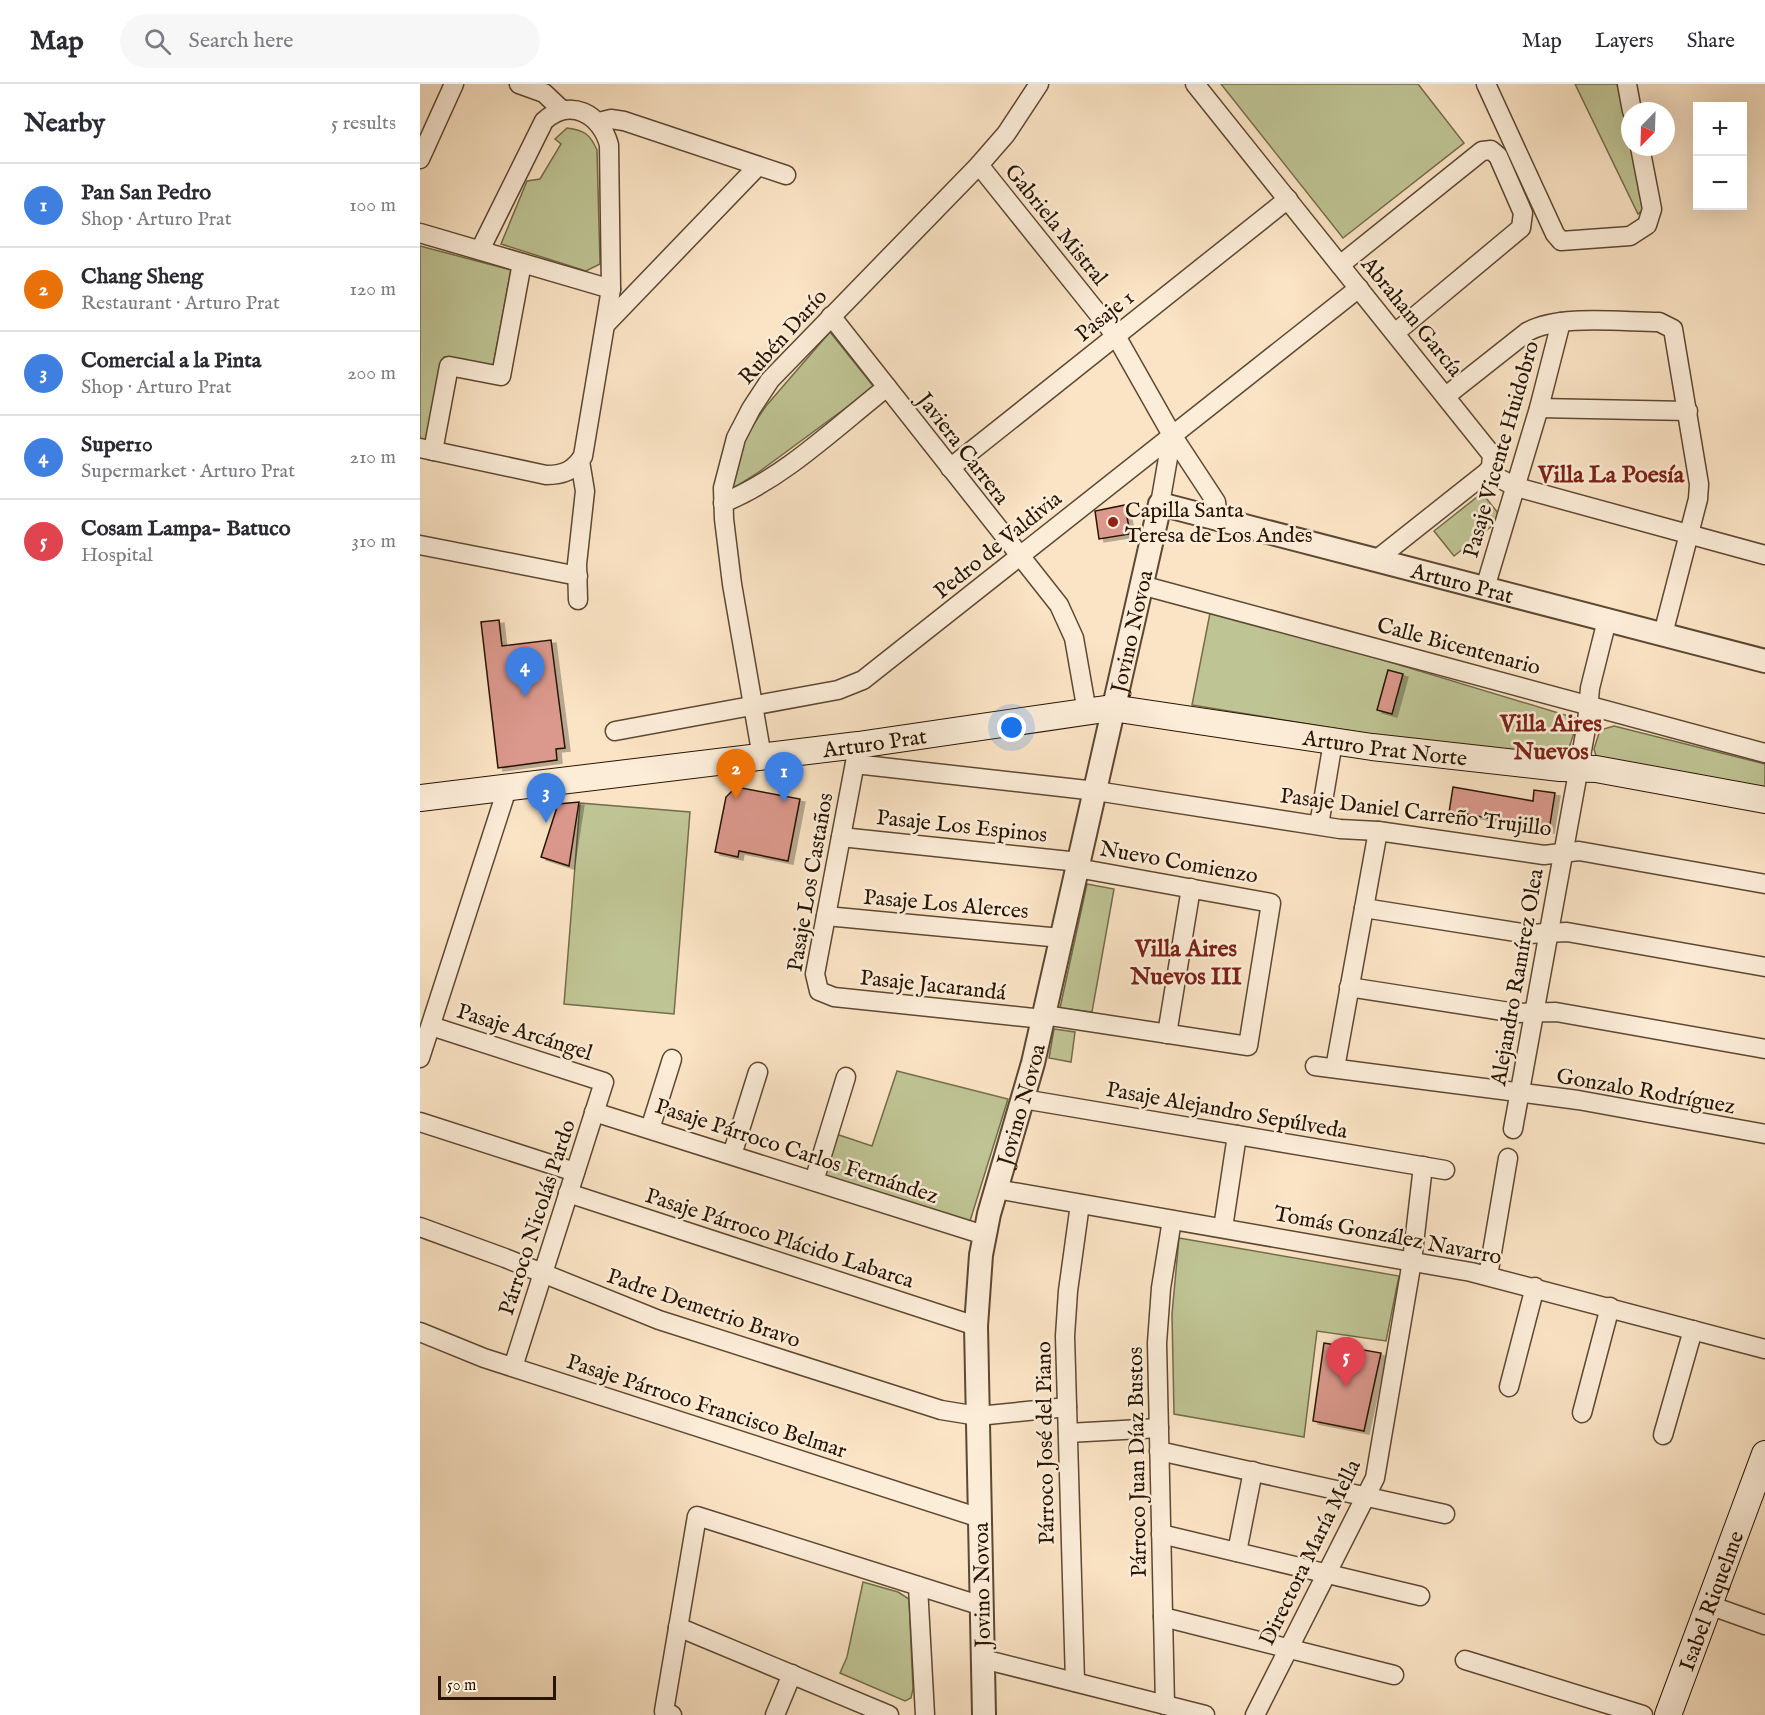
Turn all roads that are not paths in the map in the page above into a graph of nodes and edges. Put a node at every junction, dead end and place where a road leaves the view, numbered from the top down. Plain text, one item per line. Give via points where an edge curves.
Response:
1 (454, 84) edge
2 (519, 84) edge
3 (1039, 84) edge
4 (1195, 84) edge
5 (1486, 84) edge
6 (1627, 84) edge
7 (1630, 102) edge
8 (562, 110) junction
9 (599, 122) junction
10 (1642, 156) edge
11 (420, 159) edge
12 (979, 165) junction
13 (758, 166) junction
14 (786, 175) dead end
15 (1288, 199) junction
16 (420, 233) edge
17 (480, 250) junction
18 (522, 262) junction
19 (1340, 265) junction
20 (1359, 288) junction
21 (611, 289) junction
22 (831, 316) junction
23 (1561, 322) junction
24 (607, 323) junction
25 (1395, 333) junction
26 (1116, 336) junction
27 (887, 387) junction
28 (1446, 396) junction
29 (1539, 408) junction
30 (1688, 411) junction
31 (1172, 435) junction
32 (427, 449) edge
33 (580, 461) junction
34 (950, 468) junction
35 (1486, 472) junction
36 (1516, 487) junction
37 (723, 503) junction
38 (1160, 504) junction
39 (1218, 519) junction
40 (1689, 535) junction
41 (420, 545) edge
42 (1765, 555) edge
43 (1021, 556) junction
44 (1376, 560) junction
45 (578, 576) junction
46 (1141, 585) junction
47 (1485, 588) junction
48 (578, 600) dead end
49 (1607, 620) junction
50 (1663, 634) junction
51 (1765, 661) edge
52 (753, 705) junction
53 (1588, 705) junction
54 (1112, 708) junction
55 (1087, 712) junction
56 (615, 731) dead end
57 (1333, 742) junction
58 (1765, 753) edge
59 (856, 754) junction
60 (762, 757) junction
61 (1578, 768) junction
62 (507, 789) junction
63 (1096, 791) junction
64 (420, 798) edge
65 (1765, 800) edge
66 (1319, 825) junction
67 (1378, 831) junction
68 (841, 837) junction
69 (1563, 853) junction
70 (1078, 865) junction
71 (1765, 884) edge
72 (1191, 888) junction
73 (1364, 908) junction
74 (825, 916) junction
75 (1549, 933) junction
76 (1061, 938) junction
77 (1765, 967) edge
78 (1349, 987) junction
79 (819, 991) joint
80 (1534, 1012) junction
81 (1043, 1017) junction
82 (430, 1026) junction
83 (1167, 1034) junction
84 (1765, 1049) edge
85 (420, 1058) edge
86 (672, 1059) dead end
87 (1315, 1066) dead end
88 (1335, 1068) junction
89 (758, 1072) dead end
90 (846, 1077) dead end
91 (604, 1082) joint
92 (1520, 1094) junction
93 (1023, 1099) junction
94 (594, 1112) junction
95 (420, 1122) edge
96 (650, 1129) junction
97 (1513, 1129) dead end
98 (1765, 1134) edge
99 (1237, 1135) junction
100 (732, 1155) junction
101 (1508, 1158) dead end
102 (1423, 1166) junction
103 (1445, 1170) dead end
104 (575, 1172) junction
105 (814, 1181) junction
106 (996, 1189) junction
107 (568, 1193) junction
108 (1080, 1204) junction
109 (1172, 1220) junction
110 (420, 1227) edge
111 (1223, 1228) junction
112 (984, 1235) junction
113 (1412, 1261) junction
114 (543, 1273) junction
115 (1488, 1276) junction
116 (1535, 1287) junction
117 (1610, 1307) junction
118 (976, 1326) junction
119 (1693, 1330) junction
120 (420, 1332) edge
121 (1765, 1349) edge
122 (513, 1367) junction
123 (1509, 1387) dead end
124 (1067, 1407) junction
125 (1582, 1413) dead end
126 (978, 1416) junction
127 (1159, 1428) junction
128 (1068, 1433) junction
129 (1663, 1435) dead end
130 (1159, 1451) junction
131 (1765, 1454) edge
132 (1253, 1472) junction
133 (1367, 1497) junction
134 (1445, 1514) dead end
135 (980, 1518) junction
136 (1161, 1533) junction
137 (1237, 1552) junction
138 (1328, 1574) junction
139 (918, 1586) junction
140 (1420, 1596) dead end
141 (1709, 1605) junction
142 (982, 1606) junction
143 (1163, 1617) junction
144 (1765, 1625) edge
145 (678, 1627) junction
146 (1290, 1649) junction
147 (983, 1659) junction
148 (1465, 1660) dead end
149 (792, 1674) junction
150 (1394, 1675) dead end
151 (1075, 1682) junction
152 (1165, 1705) junction
153 (672, 1715) edge
154 (776, 1715) edge
155 (890, 1715) edge
156 (926, 1715) edge
157 (984, 1715) edge
158 (1205, 1715) edge
159 (1255, 1715) edge
160 (1643, 1715) edge
161 (1668, 1715) edge

1 - 11 street
2 - 8 street via 544,93
3 - 12 street, Rubén Darío via 1006,134
4 - 15 street, Abraham García
5 - 10 street via 1561,241 1630,236 1647,225 1652,209
6 - 7 street
8 - 9 street via 581,111
8 - 17 street via 540,125
9 - 13 street via 624,121
9 - 21 street via 610,153
12 - 22 street, Rubén Darío
12 - 26 street, Gabriela Mistral
13 - 14 street
13 - 24 street
15 - 19 street, Abraham García
15 - 26 street, Pasaje 1
16 - 17 street
17 - 18 street
18 - 21 street
18 - 32 street via 501,375 449,366
19 - 20 street, Abraham García
19 - 25 street via 1482,151 1491,150 1498,156 1523,213 1521,228
20 - 25 street, Abraham García
20 - 31 street, Pedro de Valdivia
21 - 24 street
22 - 27 street, Javiera Carrera
22 - 37 street, Rubén Darío via 770,381 751,409 730,455
23 - 28 street via 1527,332
23 - 29 street, Pasaje Vicente Huidobro
23 - 30 street via 1669,325 1675,334
24 - 33 street via 586,446
25 - 28 street, Abraham García
26 - 31 street, Gabriela Mistral
26 - 34 street, Pasaje 1
27 - 34 street, Javiera Carrera
27 - 37 street via 782,469
28 - 35 street, Abraham García via 1490,449 1493,461
29 - 30 street
29 - 36 street, Pasaje Vicente Huidobro
30 - 40 street via 1700,484
31 - 38 street
31 - 39 street, Gabriela Mistral via 1216,502
31 - 43 street, Pedro de Valdivia
32 - 33 street via 546,475 565,473
33 - 45 street via 585,491
34 - 43 street, Javiera Carrera
35 - 36 street
35 - 44 street
36 - 40 street
36 - 47 street, Pasaje Vicente Huidobro
37 - 52 street, Rubén Darío
38 - 39 street, Arturo Prat
38 - 46 street, Jovino Novoa
39 - 44 street, Arturo Prat
40 - 42 street
40 - 50 street
41 - 45 street
43 - 52 street, Pedro de Valdivia via 863,680 838,690
43 - 55 street, Javiera Carrera via 1059,605 1070,627
44 - 47 street, Arturo Prat
45 - 48 street
46 - 53 street, Calle Bicentenario
46 - 54 street, Jovino Novoa
47 - 49 street, Arturo Prat
49 - 50 street, Arturo Prat
49 - 53 street, Alejandro Ramírez Olea
50 - 51 street, Arturo Prat
52 - 56 street, Pedro de Valdivia
52 - 60 street, Rubén Darío
53 - 58 street, Calle Bicentenario
53 - 61 street, Alejandro Ramírez Olea
54 - 55 main road, Arturo Prat
54 - 57 main road, Arturo Prat Norte
54 - 63 street, Jovino Novoa
55 - 59 main road, Arturo Prat
57 - 61 main road, Arturo Prat Norte
57 - 66 street
59 - 60 main road, Arturo Prat
59 - 63 street, Pasaje Daniel Carreño Trujillo
59 - 68 street, Pasaje Los Castaños
60 - 62 main road, Arturo Prat
61 - 65 main road, Arturo Prat Norte
61 - 69 street, Alejandro Ramírez Olea
62 - 64 main road, Arturo Prat
62 - 82 street
63 - 66 street, Pasaje Daniel Carreño Trujillo
63 - 70 street, Jovino Novoa
66 - 67 street, Pasaje Daniel Carreño Trujillo
67 - 69 street, Pasaje Daniel Carreño Trujillo via 1544,855
67 - 73 street
68 - 70 street, Pasaje Los Espinos
68 - 74 street, Pasaje Los Castaños
69 - 71 street, Pasaje Daniel Carreño Trujillo via 1579,850
69 - 75 street, Alejandro Ramírez Olea
70 - 72 street, Nuevo Comienzo
70 - 76 street, Jovino Novoa
72 - 83 street
72 - 83 street, Nuevo Comienzo via 1271,903 1248,1046
73 - 75 street via 1528,934
73 - 78 street
74 - 76 street, Pasaje Los Alerces
74 - 79 street, Pasaje Los Castaños via 815,974
75 - 77 street via 1567,932
75 - 80 street, Alejandro Ramírez Olea
76 - 81 street, Jovino Novoa
78 - 80 street via 1516,1013
78 - 88 street
79 - 81 street, Pasaje Jacarandá via 834,998
80 - 84 street via 1556,1012
80 - 92 street, Alejandro Ramírez Olea
81 - 83 street
81 - 93 street, Jovino Novoa
82 - 85 street
82 - 91 street, Pasaje Arcángel
86 - 96 street
87 - 88 street, Gonzalo Rodríguez
88 - 92 street, Gonzalo Rodríguez
89 - 100 street
90 - 105 street
91 - 94 street, Párroco Nicolás Pardo
92 - 97 street, Alejandro Ramírez Olea
92 - 98 street, Gonzalo Rodríguez via 1578,1100
93 - 99 street, Pasaje Alejandro Sepúlveda
93 - 106 street, Jovino Novoa
94 - 96 street, Pasaje Párroco Carlos Fernández
94 - 104 street, Párroco Nicolás Pardo
95 - 104 street
96 - 100 street, Pasaje Párroco Carlos Fernández
99 - 102 street, Pasaje Alejandro Sepúlveda
99 - 111 street
100 - 105 street, Pasaje Párroco Carlos Fernández
101 - 115 street
102 - 103 street, Pasaje Alejandro Sepúlveda
102 - 113 street
104 - 107 street, Párroco Nicolás Pardo
105 - 112 street, Pasaje Párroco Carlos Fernández
106 - 108 street, Tomás González Navarro
106 - 112 street, Jovino Novoa
107 - 114 street, Párroco Nicolás Pardo
107 - 118 street, Pasaje Párroco Plácido Labarca
108 - 109 street, Tomás González Navarro
108 - 124 street, Párroco José del Piano via 1066,1316
109 - 111 street, Tomás González Navarro
109 - 127 street, Párroco Juan Díaz Bustos via 1157,1323
110 - 114 street, Padre Demetrio Bravo
111 - 113 street, Tomás González Navarro
112 - 118 street, Jovino Novoa
113 - 115 street, Tomás González Navarro
113 - 133 street, Directora María Mella via 1378,1467
114 - 122 street, Párroco Nicolás Pardo
114 - 126 street, Padre Demetrio Bravo via 659,1320 941,1410
115 - 116 street, Tomás González Navarro
116 - 117 street, Tomás González Navarro
116 - 123 street
117 - 119 street, Tomás González Navarro
117 - 125 street
118 - 126 street, Jovino Novoa
119 - 121 street, Tomás González Navarro
119 - 129 street
120 - 122 street, Pasaje Párroco Francisco Belmar
122 - 135 street, Pasaje Párroco Francisco Belmar
124 - 126 street, Padre Demetrio Bravo
124 - 128 street, Párroco José del Piano
126 - 135 street, Jovino Novoa
127 - 128 street
127 - 130 street, Párroco Juan Díaz Bustos
128 - 151 street, Párroco José del Piano
130 - 132 street
130 - 136 street, Párroco Juan Díaz Bustos
131 - 141 main road, Isabel Riquelme
132 - 133 street
132 - 137 street
133 - 134 street
133 - 138 street, Directora María Mella
135 - 142 street, Jovino Novoa
136 - 137 street
136 - 143 street, Párroco Juan Díaz Bustos
137 - 138 street
138 - 140 street
138 - 146 street, Directora María Mella
139 - 142 street
139 - 145 street via 697,1516
139 - 156 street
141 - 144 street
141 - 161 main road, Isabel Riquelme
142 - 147 street, Jovino Novoa
143 - 146 street
143 - 152 street, Párroco Juan Díaz Bustos
145 - 149 street
145 - 153 street via 664,1711
146 - 150 street
146 - 159 street, Directora María Mella
147 - 151 street
147 - 157 street, Jovino Novoa
148 - 160 street
149 - 154 street
149 - 155 street
151 - 152 street
152 - 158 street

